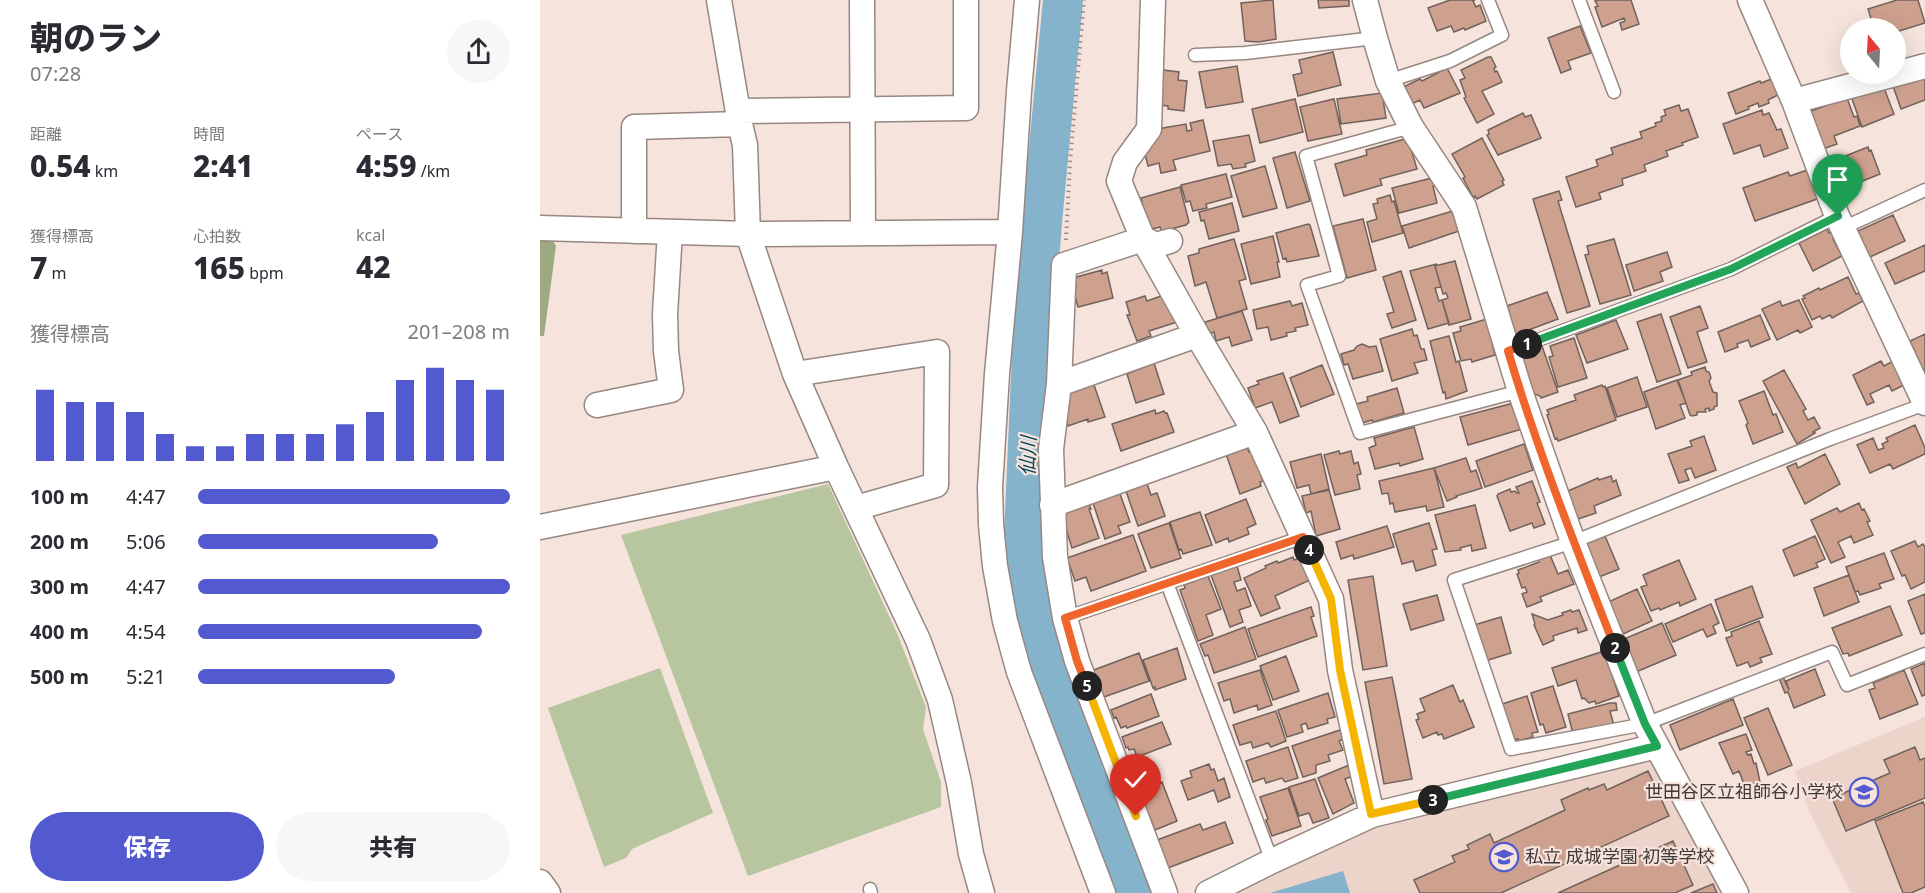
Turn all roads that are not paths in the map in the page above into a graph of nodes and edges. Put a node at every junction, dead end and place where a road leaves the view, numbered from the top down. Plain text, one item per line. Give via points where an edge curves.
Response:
1 (719, 0) edge
2 (862, 0) edge
3 (966, 0) edge
4 (1027, 0) edge
5 (1153, 0) edge
6 (1365, 0) edge
7 (1488, 0) edge
8 (1579, 0) edge
9 (1750, 0) edge
10 (1375, 39) junction
11 (1195, 56) dead end
12 (1925, 66) edge
13 (1388, 81) junction
14 (1614, 92) dead end
15 (1794, 101) junction
16 (863, 109) junction
17 (739, 118) junction
18 (1411, 127) junction
19 (1925, 190) edge
20 (1840, 222) junction
21 (540, 228) edge
22 (634, 231) junction
23 (670, 232) junction
24 (1010, 232) junction
25 (863, 233) junction
26 (748, 234) junction
27 (1143, 239) junction
28 (1170, 241) dead end
29 (1197, 335) junction
30 (1508, 351) junction
31 (795, 374) junction
32 (1059, 384) junction
33 (1520, 391) junction
34 (1925, 403) edge
35 (597, 405) dead end
36 (1255, 432) junction
37 (836, 467) junction
38 (1052, 505) junction
39 (855, 508) junction
40 (540, 527) edge
41 (1303, 537) junction
42 (1574, 542) junction
43 (1167, 583) junction
44 (1065, 618) junction
45 (1925, 654) edge
46 (1645, 724) junction
47 (1657, 746) junction
48 (1371, 814) junction
49 (1272, 861) junction
50 (540, 882) edge
51 (548, 893) edge
52 (982, 893) edge
53 (1103, 893) edge
54 (1165, 893) edge
55 (1208, 893) edge
56 (1736, 893) edge

1 - 17 street
2 - 16 street
3 - 16 street via 966,108
4 - 24 street
5 - 27 street via 1149,129 1125,162 1119,181
6 - 10 street
7 - 13 lane via 1502,35 1450,61
8 - 14 lane
9 - 15 street
10 - 11 lane
10 - 13 street
12 - 15 street
13 - 18 street
15 - 20 street
16 - 17 street
16 - 25 street
17 - 22 street via 634,127
17 - 26 street via 745,145
18 - 30 street via 1464,207
18 - 33 lane via 1306,156 1339,276 1307,285 1360,433
19 - 20 lane
20 - 30 lane via 1731,269
20 - 34 street
21 - 22 street
22 - 23 street
23 - 26 street
23 - 35 street via 665,314 671,390
24 - 25 street
24 - 53 street via 990,487 994,566 1019,672
25 - 26 street
26 - 31 street
27 - 28 street via 1156,245
27 - 29 street
27 - 32 street via 1064,265
29 - 32 street
29 - 36 street
30 - 33 street
31 - 37 street
31 - 39 street via 936,352 936,485
32 - 38 street via 1051,449
33 - 42 street
34 - 42 lane
36 - 38 street
36 - 41 street
37 - 39 street
37 - 40 street
38 - 44 street
39 - 52 street via 918,640 940,700
41 - 43 lane
41 - 48 street via 1331,599 1340,670
42 - 46 street
42 - 46 lane via 1454,580 1511,749
43 - 44 lane
43 - 49 lane
44 - 54 street via 1077,661
45 - 46 lane via 1847,685 1832,652
46 - 47 street
47 - 48 street
47 - 56 street
48 - 49 street
49 - 55 street
50 - 51 street

